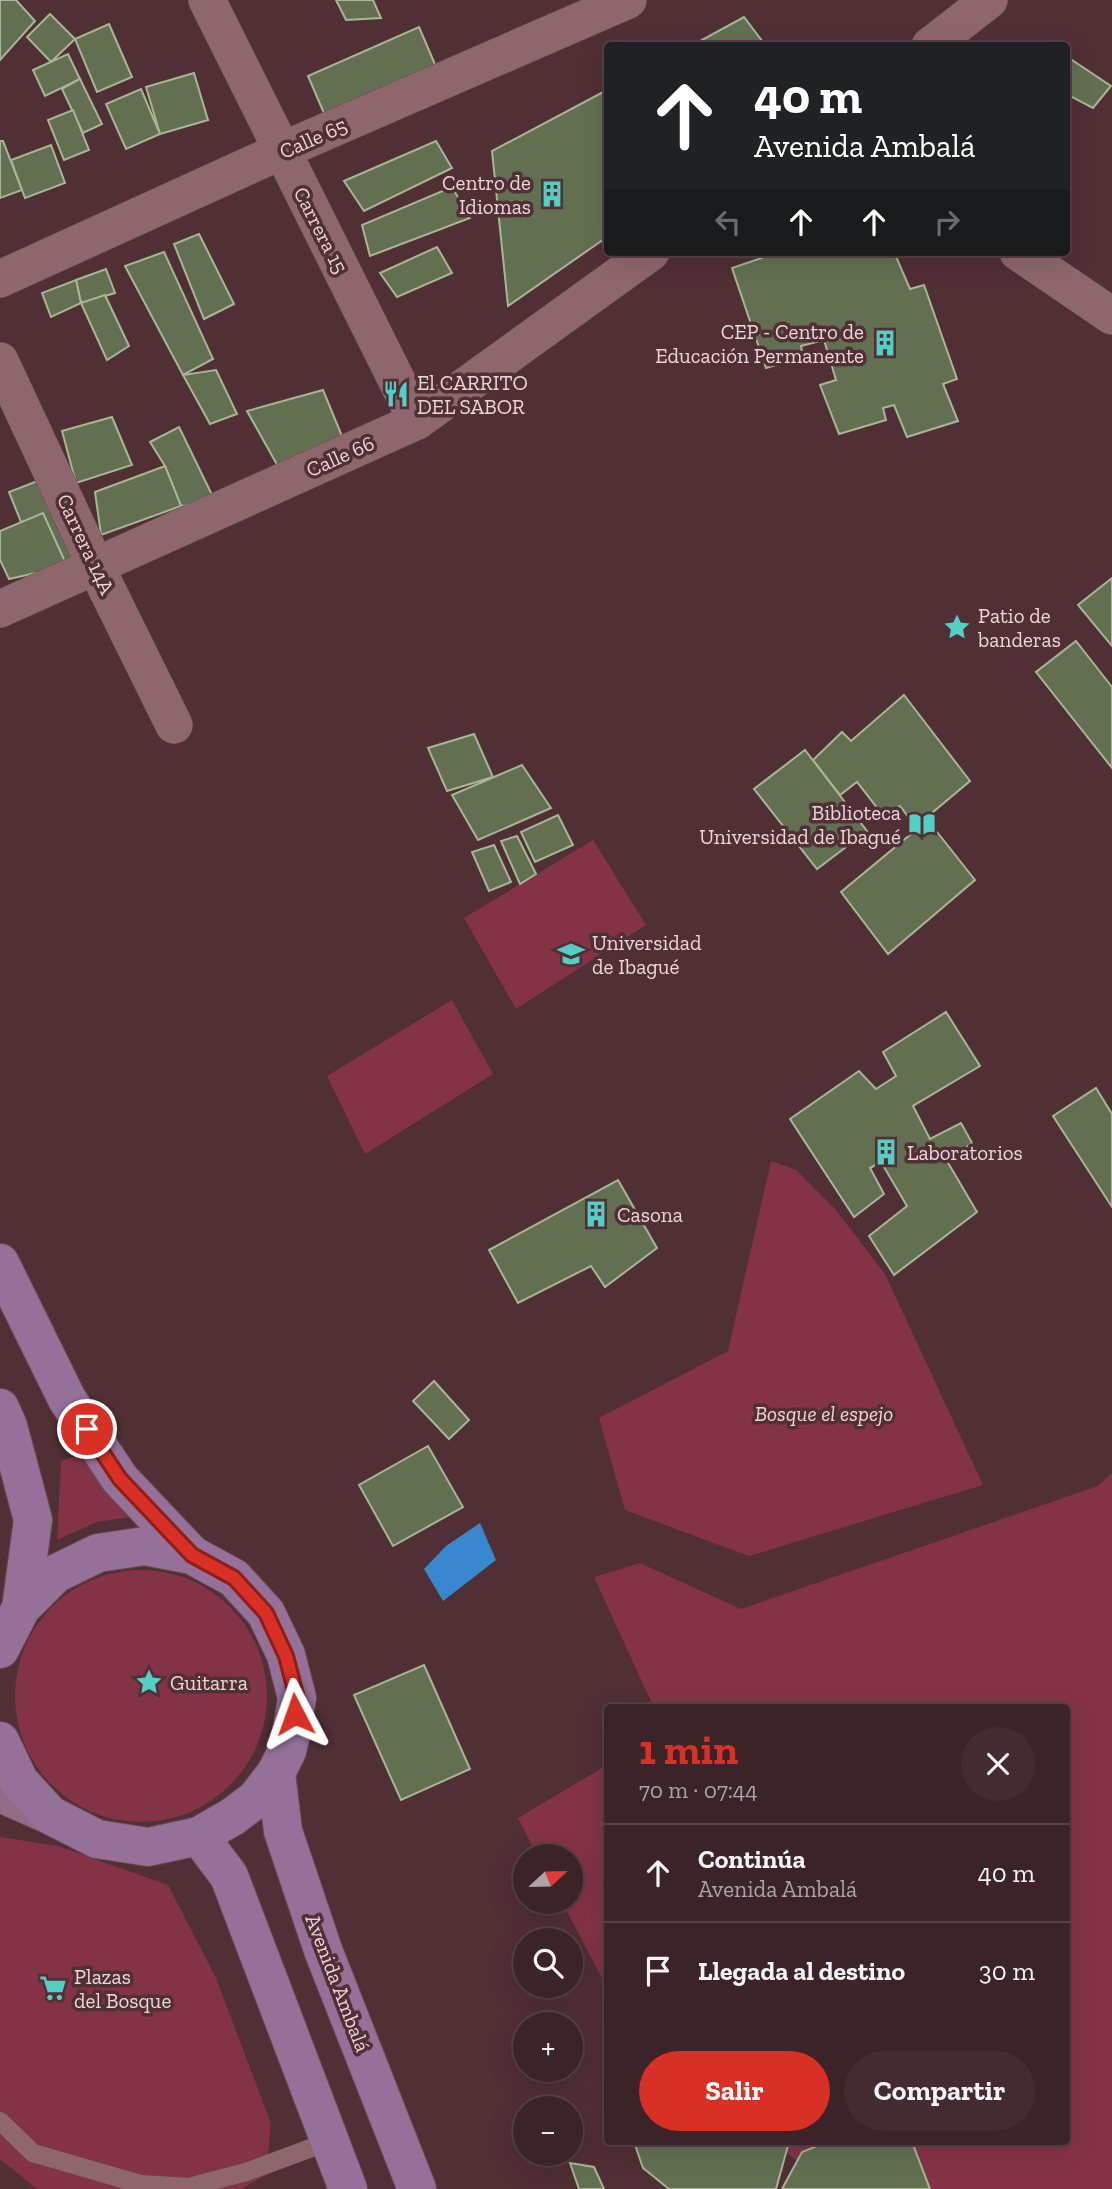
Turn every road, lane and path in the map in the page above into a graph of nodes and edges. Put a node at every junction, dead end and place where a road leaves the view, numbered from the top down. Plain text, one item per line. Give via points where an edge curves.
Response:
1 (628, 0) edge
2 (989, 0) edge
3 (213, 2) edge
4 (935, 42) edge
5 (281, 152) junction
6 (645, 256) edge
7 (1024, 256) edge
8 (0, 279) edge
9 (1112, 316) edge
10 (0, 361) edge
11 (417, 421) junction
12 (95, 565) junction
13 (0, 609) edge
14 (174, 725) dead end
15 (0, 1263) edge
16 (4, 1417) edge
17 (0, 1479) edge
18 (192, 1555) junction
19 (21, 1608) junction
20 (0, 1649) edge
21 (0, 1741) edge
22 (276, 1773) junction
23 (0, 1793) edge
24 (50, 1815) junction
25 (199, 1836) junction
26 (0, 2121) edge
27 (330, 2141) junction
28 (348, 2189) edge
29 (417, 2189) edge

1 - 5 street, Calle 65
2 - 4 street
3 - 5 street, Carrera 15
5 - 8 street, Calle 65
5 - 11 street, Carrera 15
6 - 11 street, Calle 66
7 - 9 street
10 - 12 street, Carrera 14A
11 - 12 street, Calle 66
12 - 13 street, Calle 66
12 - 14 street, Carrera 14A
15 - 18 main road via 66,1399 120,1479
16 - 17 main road
16 - 19 main road via 33,1520
18 - 19 main road via 145,1546 98,1553 55,1574
18 - 22 main road via 234,1578 266,1613 286,1656 297,1698 286,1751
19 - 20 main road
21 - 24 main road via 19,1781
22 - 25 main road via 256,1799
22 - 29 main road, Avenida Ambalá via 287,1844 323,1950
23 - 24 street
24 - 25 main road via 97,1839 148,1847
25 - 27 main road via 229,1876
26 - 27 lane via 33,2153 140,2184 189,2187
27 - 28 main road

